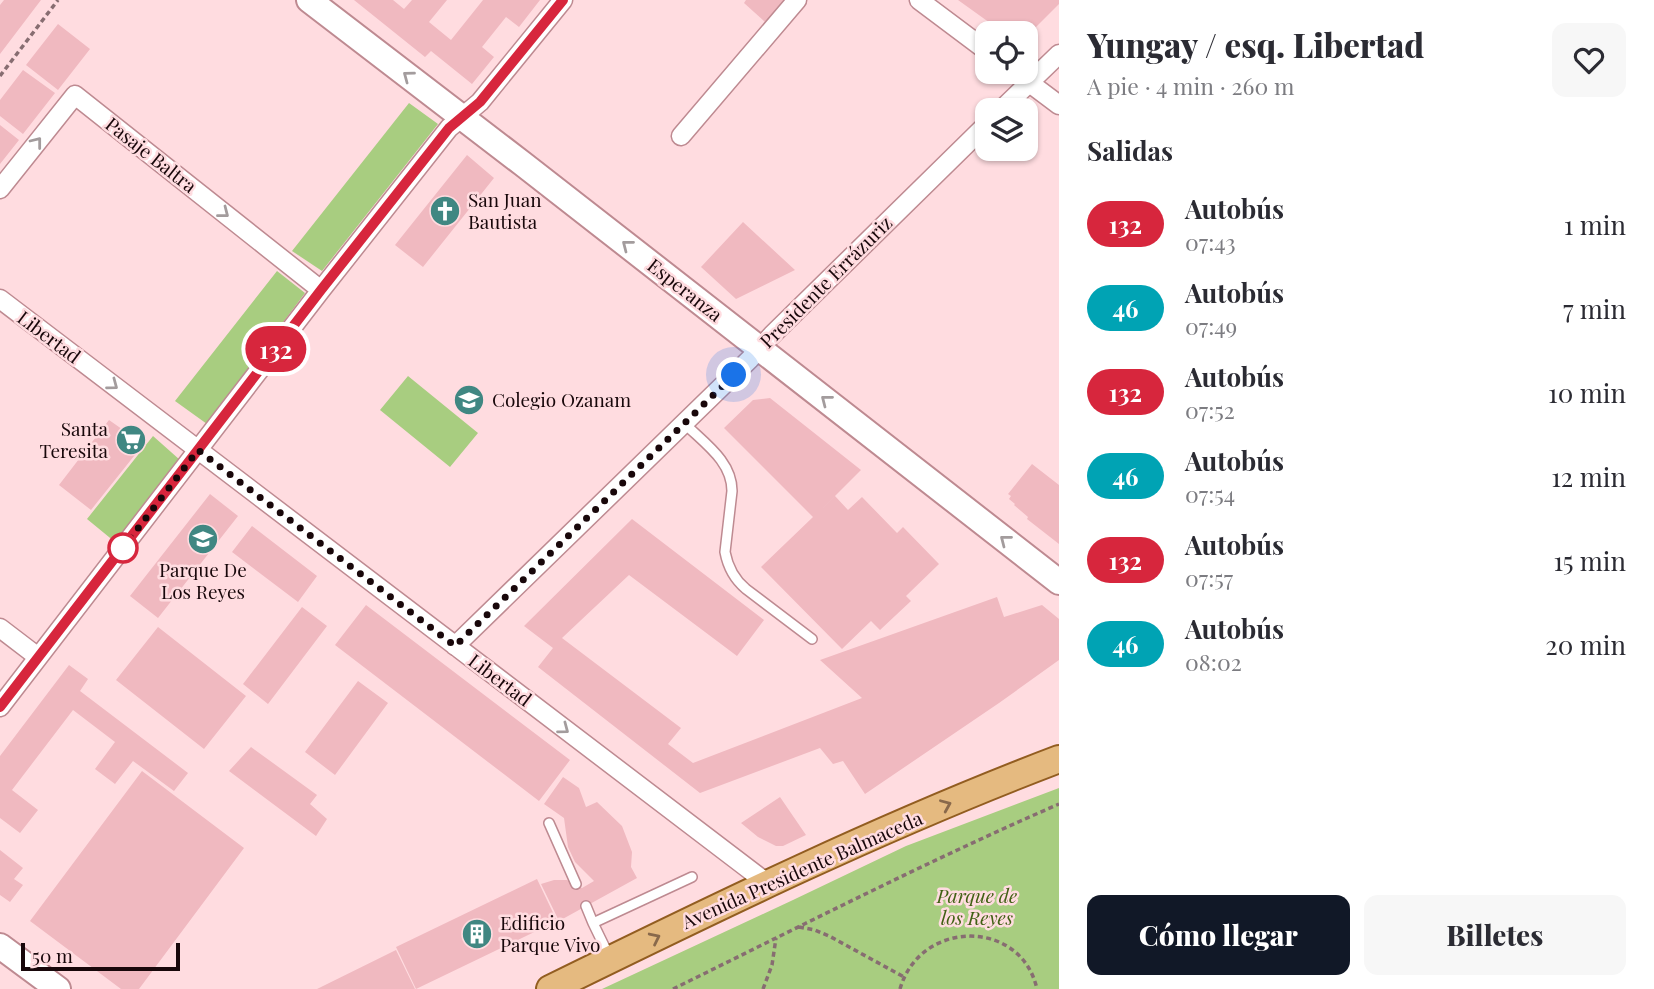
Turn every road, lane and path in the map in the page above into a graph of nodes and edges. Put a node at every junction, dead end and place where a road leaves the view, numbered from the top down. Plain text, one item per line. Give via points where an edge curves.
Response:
1 (58, 0) edge
2 (309, 0) edge
3 (563, 0) edge
4 (797, 0) edge
5 (919, 0) edge
6 (975, 42) edge
7 (1059, 54) edge
8 (1038, 67) edge
9 (0, 76) edge
10 (1031, 84) edge
11 (1059, 106) edge
12 (462, 117) junction
13 (681, 136) dead end
14 (975, 136) edge
15 (0, 189) edge
16 (321, 290) junction
17 (0, 299) edge
18 (760, 348) junction
19 (684, 423) junction
20 (198, 450) junction
21 (1059, 582) edge
22 (0, 628) edge
23 (812, 639) dead end
24 (455, 646) junction
25 (38, 657) junction
26 (0, 707) edge
27 (1059, 759) edge
28 (1059, 804) edge
29 (549, 823) dead end
30 (692, 877) dead end
31 (767, 883) junction
32 (576, 884) dead end
33 (586, 906) dead end
34 (593, 923) junction
35 (797, 927) junction
36 (776, 938) junction
37 (0, 946) edge
38 (610, 959) junction
39 (904, 977) junction
40 (58, 989) edge
41 (550, 989) edge
42 (673, 989) edge
43 (763, 989) edge
44 (900, 989) edge
45 (1037, 989) edge

1 - 9 path
12 -> 2 main road, Esperanza
3 - 12 street via 480,102
4 - 13 street
5 - 6 street
7 - 8 street
10 - 11 street
12 - 16 street
18 -> 12 main road, Esperanza
14 - 18 street, Presidente Errázuriz
15 -> 16 street, Pasaje Baltra via 75,95
16 - 20 street
17 -> 20 street, Libertad
18 - 19 street, Presidente Errázuriz
21 -> 18 main road, Esperanza
19 - 23 lane via 723,461 732,481 725,552 731,573
19 - 24 street, Presidente Errázuriz
20 - 24 street, Libertad
20 - 25 street
22 - 25 street
24 -> 31 street, Libertad
25 - 26 street
31 -> 27 main road, Avenida Presidente Balmaceda
28 - 35 path
29 - 32 lane
30 - 34 lane
38 -> 31 main road, Avenida Presidente Balmaceda
33 - 34 lane
34 - 38 lane
35 - 36 path
35 - 39 path via 831,937
36 - 42 path
36 - 43 path
37 - 40 main road
38 - 41 main road, Avenida Presidente Balmaceda
39 - 44 path
39 - 45 path via 917,958 936,943 958,936 982,936 1004,944 1023,959

